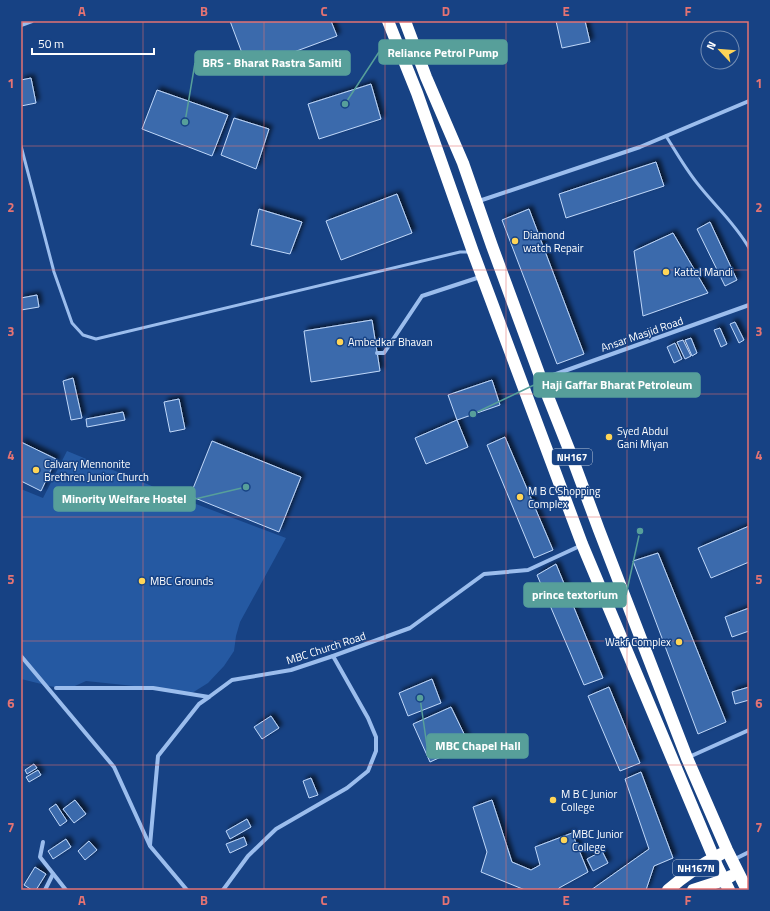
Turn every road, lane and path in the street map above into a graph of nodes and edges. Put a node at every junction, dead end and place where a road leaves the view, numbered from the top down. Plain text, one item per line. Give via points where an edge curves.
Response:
1 (32, 21) edge
2 (388, 21) edge
3 (405, 21) edge
4 (21, 25) edge
5 (749, 101) edge
6 (666, 136) junction
7 (21, 146) edge
8 (476, 202) junction
9 (749, 248) edge
10 (473, 252) junction
11 (482, 276) junction
12 (749, 305) edge
13 (377, 353) dead end
14 (541, 380) junction
15 (582, 544) junction
16 (21, 656) edge
17 (333, 656) junction
18 (56, 688) dead end
19 (209, 697) junction
20 (749, 730) edge
21 (687, 758) junction
22 (43, 842) dead end
23 (150, 846) junction
24 (749, 852) edge
25 (730, 855) junction
26 (714, 858) junction
27 (738, 872) junction
28 (53, 874) junction
29 (727, 885) edge
30 (45, 890) edge
31 (66, 890) edge
32 (187, 890) edge
33 (223, 890) edge
34 (668, 890) edge
35 (692, 890) edge
36 (747, 890) edge

1 - 4 street
2 - 10 highway, NH167 via 417,93
3 - 8 highway, NH167 via 463,163
5 - 6 street
6 - 8 street
6 - 9 lane via 696,182 727,217
7 - 10 lane via 54,272 72,323 83,335 96,339 460,252
8 - 14 highway, NH167
10 - 11 highway, NH167
11 - 13 street via 422,296 384,353
11 - 15 highway, NH167
12 - 14 street, Ansar Masjid Road
14 - 21 highway, NH167
15 - 17 street, MBC Church Road via 528,570 484,574 410,628
15 - 26 highway, NH167
16 - 23 street via 114,767
17 - 19 street, MBC Church Road via 292,670 232,680
17 - 33 street via 376,737 376,751 368,771 347,788 276,829 248,856
18 - 19 street via 153,688
19 - 23 street, MBC Church Road via 199,704 158,756
20 - 21 street
21 - 25 highway, NH167
22 - 28 street via 40,857
23 - 32 street
24 - 25 street
25 - 26 highway, NH167N
25 - 27 highway, NH167
26 - 29 highway, NH167
26 - 34 highway, NH167N via 694,869
27 - 29 highway, NH167N
27 - 36 highway, NH167
28 - 30 street
28 - 31 street
29 - 35 highway, NH167N

